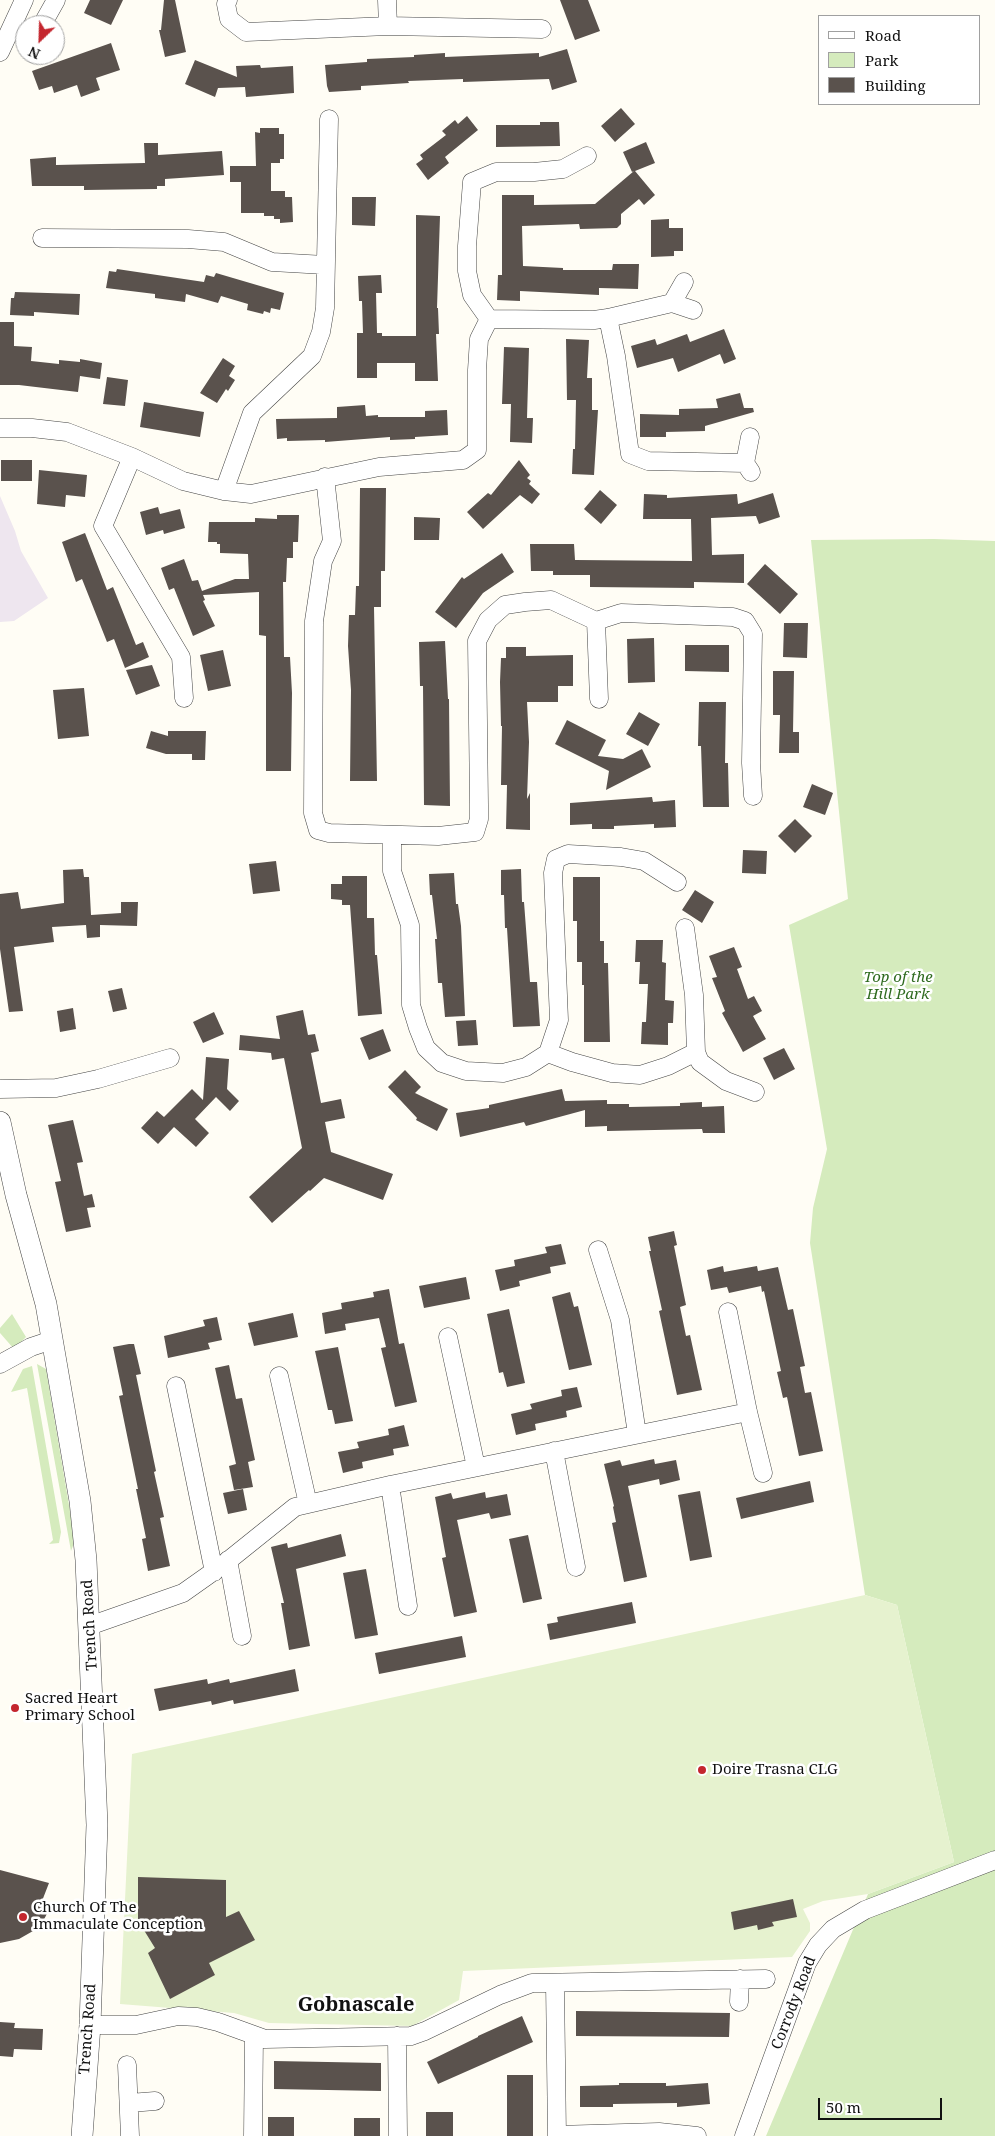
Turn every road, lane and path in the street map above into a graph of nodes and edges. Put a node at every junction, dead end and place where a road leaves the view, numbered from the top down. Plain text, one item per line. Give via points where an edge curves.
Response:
1 (24, 0) edge
2 (56, 0) edge
3 (228, 0) edge
4 (387, 0) edge
5 (48, 15) edge
6 (388, 26) junction
7 (542, 29) dead end
8 (0, 52) edge
9 (329, 120) dead end
10 (587, 156) dead end
11 (42, 238) dead end
12 (325, 266) junction
13 (684, 282) dead end
14 (672, 303) junction
15 (693, 310) dead end
16 (608, 318) junction
17 (489, 319) junction
18 (0, 428) edge
19 (750, 438) dead end
20 (132, 457) junction
21 (325, 477) junction
22 (224, 491) junction
23 (596, 621) junction
24 (184, 698) dead end
25 (599, 699) dead end
26 (753, 796) dead end
27 (392, 836) junction
28 (677, 882) dead end
29 (684, 928) dead end
30 (696, 1052) junction
31 (548, 1053) junction
32 (170, 1058) dead end
33 (0, 1090) edge
34 (755, 1092) dead end
35 (0, 1122) edge
36 (598, 1250) dead end
37 (728, 1312) dead end
38 (448, 1337) dead end
39 (52, 1340) junction
40 (0, 1364) edge
41 (279, 1376) dead end
42 (176, 1386) dead end
43 (748, 1412) junction
44 (637, 1434) junction
45 (554, 1451) junction
46 (476, 1467) junction
47 (762, 1473) dead end
48 (390, 1485) junction
49 (308, 1504) junction
50 (228, 1560) junction
51 (576, 1567) dead end
52 (214, 1572) junction
53 (408, 1606) dead end
54 (89, 1626) junction
55 (242, 1636) dead end
56 (995, 1860) edge
57 (740, 1979) junction
58 (766, 1979) dead end
59 (555, 1982) junction
60 (739, 2002) dead end
61 (90, 2025) junction
62 (254, 2036) junction
63 (397, 2036) junction
64 (128, 2065) dead end
65 (155, 2101) dead end
66 (130, 2104) junction
67 (557, 2135) edge
68 (82, 2136) edge
69 (130, 2136) edge
70 (253, 2136) edge
71 (398, 2136) edge
72 (697, 2136) edge
73 (744, 2136) edge

1 - 8 street
2 - 5 street
3 - 6 street via 229,19 246,32
4 - 6 street
6 - 7 street
9 - 12 street
10 - 17 street via 563,170 496,172 472,182 467,271 472,295
11 - 12 street via 224,242 272,262
12 - 22 street via 322,332 312,356 252,413
13 - 14 street
14 - 15 street
14 - 16 street
16 - 17 street
16 - 19 street via 630,454 648,461 748,468
17 - 21 street via 479,339 477,450 463,460 379,467
18 - 20 street via 67,432
20 - 22 street via 183,481
20 - 24 street via 103,526 181,656
21 - 22 street via 251,494
21 - 27 street via 332,541 323,561 314,621 313,813 318,830
23 - 25 street
23 - 26 street via 621,613 745,620 753,634
23 - 27 street via 551,600 505,605 488,620 477,641 479,819 475,832
27 - 31 street via 392,871 410,925 411,1005 426,1048 442,1063 466,1072 503,1073 526,1066
28 - 31 street via 644,861 568,854 556,858 553,873 559,1020
29 - 30 street via 694,995
30 - 31 street via 640,1075 612,1074
30 - 34 street via 700,1062 714,1074
32 - 33 street via 56,1088
35 - 39 street, Trench Road via 46,1304
36 - 44 street via 620,1320
37 - 43 street
38 - 46 street
39 - 40 street
39 - 54 street, Trench Road via 80,1501
41 - 49 street
42 - 52 street
43 - 44 street
43 - 47 street
44 - 45 street
45 - 46 street
45 - 51 street
46 - 48 street
48 - 49 street
48 - 53 street
49 - 50 street via 295,1507
50 - 52 street
50 - 55 street
52 - 54 street via 183,1593
54 - 61 street, Trench Road via 97,1825
56 - 73 street, Corrody Road via 865,1910 833,1929 818,1945 807,1963
57 - 58 street
57 - 59 street
57 - 60 street
59 - 63 street via 532,1983 425,2031
59 - 67 street
61 - 62 street via 136,2025 178,2016 197,2017
61 - 68 street, Trench Road
62 - 63 street via 265,2039
62 - 70 street
63 - 71 street
64 - 66 street
65 - 66 street
66 - 69 street
67 - 72 street via 659,2132

